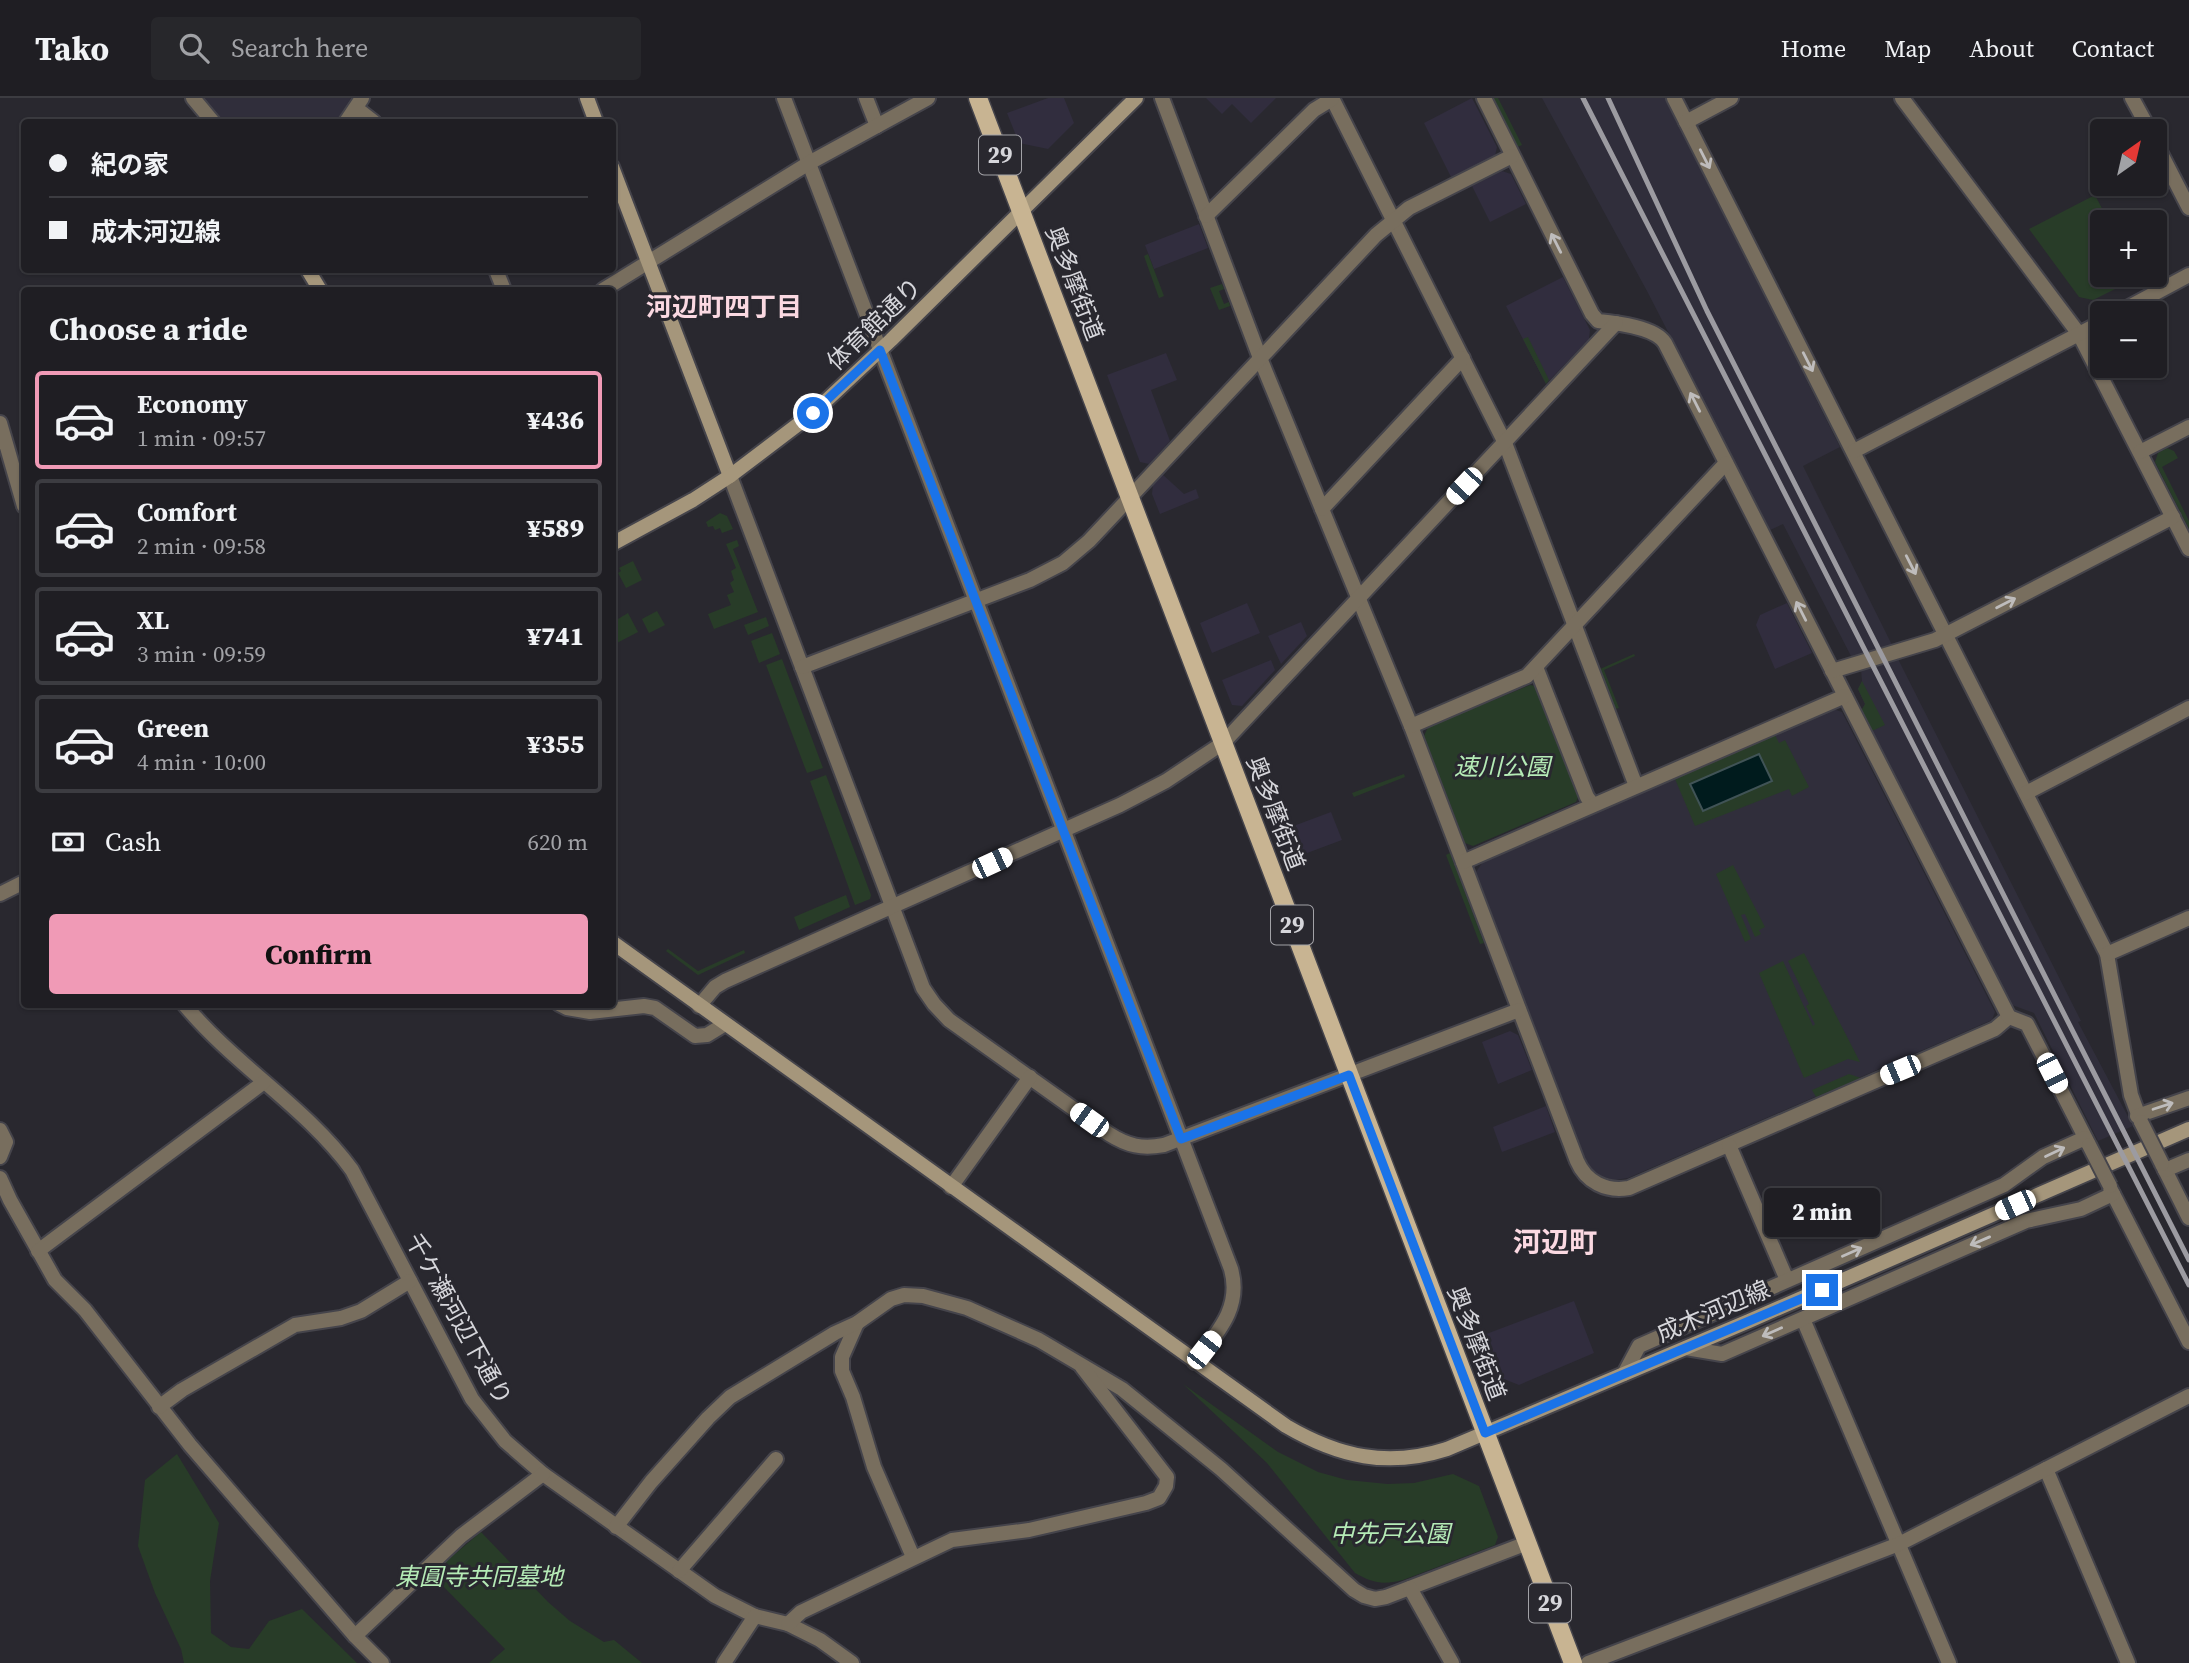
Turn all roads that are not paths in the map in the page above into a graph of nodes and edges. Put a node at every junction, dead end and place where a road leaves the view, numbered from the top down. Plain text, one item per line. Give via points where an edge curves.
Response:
1 (193, 98) edge
2 (587, 98) edge
3 (784, 98) edge
4 (866, 98) edge
5 (928, 98) edge
6 (978, 98) edge
7 (1136, 98) edge
8 (1161, 98) edge
9 (1332, 98) edge
10 (1484, 98) edge
11 (1674, 98) edge
12 (1731, 98) edge
13 (1902, 98) edge
14 (2132, 98) edge
15 (359, 103) edge
16 (210, 119) edge
17 (348, 119) edge
18 (372, 119) edge
19 (595, 119) edge
20 (2143, 119) edge
21 (1686, 122) junction
22 (877, 126) junction
23 (1512, 156) junction
24 (809, 163) junction
25 (2167, 165) edge
26 (616, 178) edge
27 (2189, 208) edge
28 (1021, 211) junction
29 (1206, 216) junction
30 (1394, 220) junction
31 (648, 263) junction
32 (2189, 275) edge
33 (608, 287) edge
34 (2140, 301) edge
35 (1616, 323) junction
36 (2090, 328) edge
37 (2079, 334) junction
38 (880, 350) junction
39 (1260, 358) junction
40 (1463, 358) junction
41 (0, 423) edge
42 (2189, 427) edge
43 (1504, 443) junction
44 (1854, 451) junction
45 (2140, 452) junction
46 (1726, 463) junction
47 (730, 476) junction
48 (21, 496) edge
49 (1130, 498) junction
50 (1322, 509) junction
51 (2173, 517) junction
52 (616, 542) edge
53 (2189, 549) edge
54 (1359, 598) junction
55 (975, 601) junction
56 (1575, 625) junction
57 (1946, 634) junction
58 (802, 667) junction
59 (1536, 667) junction
60 (1832, 671) junction
61 (1845, 696) junction
62 (2189, 708) edge
63 (1411, 726) junction
64 (1223, 743) junction
65 (1636, 786) junction
66 (2026, 793) junction
67 (1593, 805) junction
68 (1062, 831) junction
69 (1463, 862) junction
70 (21, 884) edge
71 (0, 894) edge
72 (893, 908) junction
73 (2189, 918) edge
74 (616, 945) edge
75 (2107, 954) junction
76 (699, 1006) junction
77 (188, 1008) edge
78 (565, 1008) edge
79 (1520, 1010) junction
80 (2009, 1017) junction
81 (725, 1024) junction
82 (1349, 1075) junction
83 (1030, 1077) junction
84 (264, 1082) junction
85 (2189, 1097) edge
86 (2139, 1119) junction
87 (0, 1129) edge
88 (2189, 1129) edge
89 (1181, 1139) junction
90 (2087, 1141) junction
91 (1729, 1145) junction
92 (0, 1157) edge
93 (2189, 1160) edge
94 (2163, 1167) junction
95 (0, 1178) edge
96 (951, 1187) junction
97 (2112, 1190) junction
98 (2189, 1218) edge
99 (38, 1251) junction
100 (1787, 1280) junction
101 (410, 1281) junction
102 (1803, 1319) junction
103 (857, 1323) junction
104 (2189, 1342) edge
105 (1686, 1348) junction
106 (1195, 1362) junction
107 (1080, 1364) junction
108 (1624, 1374) junction
109 (2189, 1396) edge
110 (159, 1407) junction
111 (1485, 1433) junction
112 (776, 1459) dead end
113 (2046, 1469) junction
114 (543, 1474) junction
115 (616, 1527) junction
116 (1527, 1543) junction
117 (1899, 1544) junction
118 (913, 1557) junction
119 (679, 1571) junction
120 (1410, 1588) junction
121 (755, 1616) junction
122 (788, 1624) junction
123 (355, 1636) junction
124 (382, 1663) edge
125 (723, 1663) edge
126 (852, 1663) edge
127 (1452, 1663) edge
128 (1573, 1663) edge
129 (1587, 1663) edge
130 (1949, 1663) edge
131 (2128, 1663) edge

1 - 16 street
2 - 19 street
3 - 24 street
4 - 22 street
5 - 22 street
6 - 28 main road, 奥多摩街道 / 29
7 - 28 street, 体育館通り
8 - 29 street
9 - 29 street via 1314,110
9 - 30 street
10 - 23 street
11 - 21 street
12 - 21 street
13 - 37 street
14 - 20 street
15 - 17 street
15 - 18 street
21 -> 44 street
22 - 24 street
23 - 30 street
35 -> 23 street via 1598,321 1592,314
24 - 31 street
24 - 38 street
25 - 27 street
26 - 31 street
28 - 38 street, 体育館通り
28 - 49 main road, 奥多摩街道 / 29
29 - 39 street
30 - 39 street
30 - 40 street
31 - 33 street
31 - 47 street
32 - 34 street
35 - 43 street
46 -> 35 street via 1661,336
36 - 37 street
37 - 44 street
37 - 45 street
38 - 47 street, 体育館通り via 799,425
38 - 55 street
39 - 49 street
39 - 50 street
40 - 43 street
40 - 50 street
41 - 48 street
42 - 45 street
43 - 54 street
43 - 56 street
44 -> 57 street
45 - 51 street
46 - 56 street
60 -> 46 street
47 - 52 street, 体育館通り
47 - 58 street
49 - 55 street via 1063,563
49 - 64 main road, 奥多摩街道 / 29
50 - 54 street
51 - 53 street
57 -> 51 street
54 - 63 street
54 - 64 street
55 - 58 street
55 - 68 street
56 - 59 street
56 - 65 street
57 - 60 street
57 - 66 street
58 - 72 street
59 - 63 street via 1519,680
59 - 67 street
60 - 61 street
61 - 65 street
61 - 80 street
62 - 66 street
63 - 69 street
64 - 68 street via 1145,793
64 - 82 main road, 奥多摩街道 / 29
65 - 67 street
66 - 75 street
67 - 69 street
68 - 72 street
68 - 89 street
69 - 79 street
70 - 71 street
72 - 76 street via 724,981
72 - 83 street via 923,988 934,1004 949,1020
73 - 75 street
74 - 76 street, 成木河辺線
75 - 86 street
76 - 81 street, 成木河辺線
77 - 84 street, 千ケ瀬河辺下通り
78 - 81 street via 590,1012 655,1007 695,1036 707,1035
79 - 82 street
79 - 91 street via 1577,1161 1593,1182 1613,1189 1629,1188
80 - 90 street via 2026,1024
80 - 91 street via 1996,1029
81 - 96 street, 成木河辺線
82 - 89 street
82 - 111 main road, 奥多摩街道 / 29
83 - 89 street via 1124,1143 1151,1147
83 - 96 street
84 - 99 street
84 - 101 street, 千ケ瀬河辺下通り via 346,1163
86 -> 85 street
86 - 94 street, bridge
87 - 92 street via 6,1142
88 - 105 street, 成木河辺線
89 - 106 street via 1235,1290 1226,1321
90 - 97 street, bridge
100 -> 90 street via 2004,1185 2043,1157
91 - 100 street
93 - 94 street
94 - 98 street
95 - 99 street
96 - 106 street, 成木河辺線
97 -> 102 street via 2081,1209 2026,1221
97 - 104 street
99 - 110 street via 55,1280 85,1310
100 - 108 street via 1639,1346
101 - 110 street via 361,1311 295,1325
101 - 114 street, 千ケ瀬河辺下通り via 472,1399 505,1440
102 -> 105 street via 1722,1354
102 - 117 street
103 - 107 street via 891,1299 923,1296 967,1308
103 - 115 street via 730,1398 651,1482
103 - 118 street via 842,1357 842,1371 874,1466
105 - 108 street, 成木河辺線
106 - 111 street, 成木河辺線 via 1313,1443 1338,1452 1364,1458 1416,1457
107 - 118 street via 1167,1477 1158,1498 1029,1530 952,1540
107 - 120 street via 1178,1432 1354,1590 1375,1599
108 - 111 street, 成木河辺線
109 - 113 street
110 - 123 street
111 - 116 main road, 奥多摩街道 / 29
112 - 119 street
113 - 117 street
113 - 131 street
114 - 115 street, 千ケ瀬河辺下通り
114 - 123 street via 461,1535
115 - 119 street, 千ケ瀬河辺下通り
116 - 120 street
116 - 128 main road, 奥多摩街道 / 29
117 - 129 street
117 - 130 street
118 - 122 street via 801,1612
119 - 121 street, 千ケ瀬河辺下通り via 715,1597
120 - 127 street
121 - 122 street, 千ケ瀬河辺下通り
121 - 125 street
122 - 126 street, 千ケ瀬河辺下通り
123 - 124 street

